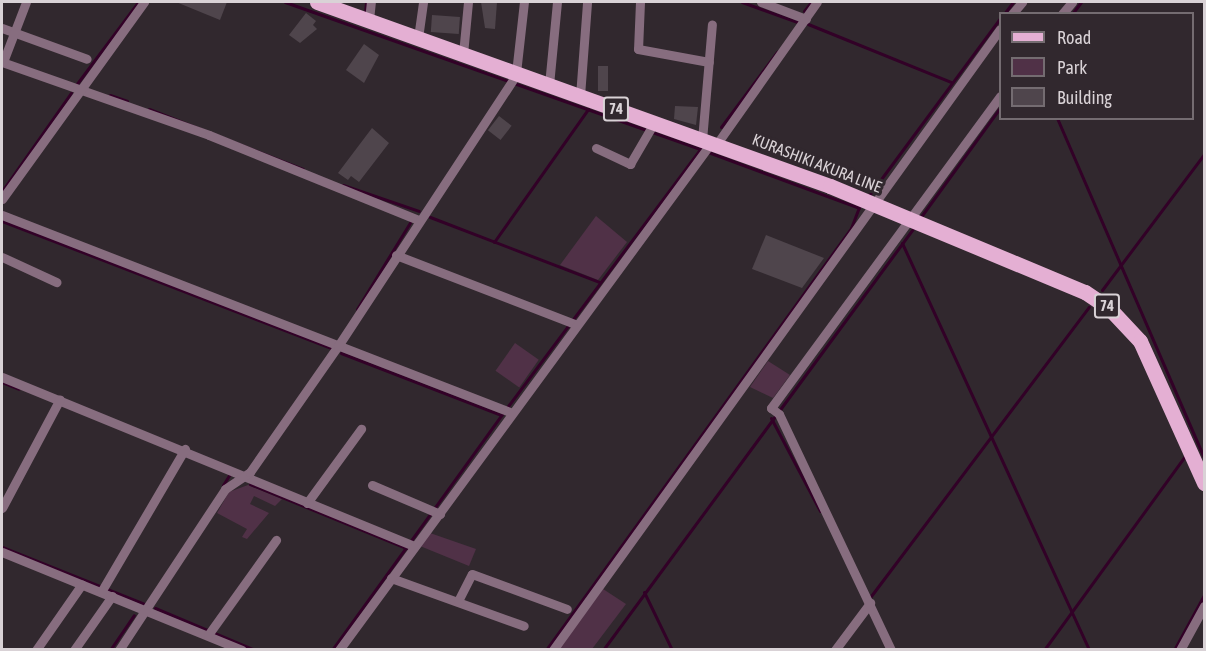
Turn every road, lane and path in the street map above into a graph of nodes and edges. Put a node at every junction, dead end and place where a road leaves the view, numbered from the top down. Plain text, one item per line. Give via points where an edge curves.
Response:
1 (26, 2) edge
2 (144, 2) edge
3 (322, 2) edge
4 (371, 2) edge
5 (423, 2) edge
6 (468, 2) edge
7 (524, 2) edge
8 (557, 2) edge
9 (587, 2) edge
10 (640, 2) edge
11 (761, 2) edge
12 (817, 2) edge
13 (806, 19) junction
14 (369, 20) junction
15 (712, 24) dead end
16 (2, 28) edge
17 (999, 30) edge
18 (15, 33) junction
19 (418, 38) junction
20 (463, 54) junction
21 (87, 59) dead end
22 (4, 60) edge
23 (709, 63) junction
24 (515, 78) junction
25 (549, 86) junction
26 (79, 92) junction
27 (580, 96) junction
28 (999, 97) edge
29 (652, 129) junction
30 (708, 146) junction
31 (596, 148) dead end
32 (2, 199) edge
33 (874, 203) junction
34 (2, 215) edge
35 (418, 220) junction
36 (916, 221) junction
37 (396, 255) junction
38 (2, 257) edge
39 (56, 282) dead end
40 (572, 323) junction
41 (336, 345) junction
42 (2, 377) edge
43 (58, 403) junction
44 (510, 412) junction
45 (361, 429) dead end
46 (183, 452) junction
47 (245, 476) junction
48 (1204, 483) edge
49 (372, 485) dead end
50 (307, 503) junction
51 (2, 508) edge
52 (436, 512) junction
53 (276, 540) dead end
54 (411, 545) junction
55 (2, 552) edge
56 (391, 578) junction
57 (82, 584) junction
58 (103, 589) junction
59 (112, 596) junction
60 (458, 601) junction
61 (868, 606) junction
62 (1204, 606) edge
63 (567, 609) dead end
64 (147, 610) junction
65 (524, 626) dead end
66 (209, 632) junction
67 (36, 650) edge
68 (74, 650) edge
69 (119, 650) edge
70 (242, 650) edge
71 (339, 650) edge
72 (553, 650) edge
73 (835, 650) edge
74 (891, 650) edge
75 (1180, 650) edge

1 - 18 street
2 - 26 street
3 - 14 main road, KURASHIKI AKURA LINE / 74
4 - 14 street
5 - 19 street
6 - 20 street
7 - 24 street
8 - 25 street
9 - 27 street
10 - 23 street via 638,49
11 - 13 street
12 - 13 street
13 - 30 street
14 - 19 main road, KURASHIKI AKURA LINE / 74
15 - 23 street
16 - 18 street
17 - 33 street
18 - 21 street
18 - 22 street
19 - 20 main road, KURASHIKI AKURA LINE / 74
20 - 24 main road, KURASHIKI AKURA LINE / 74
22 - 26 street
23 - 30 street
24 - 25 main road, KURASHIKI AKURA LINE / 74
24 - 35 street
25 - 27 main road, KURASHIKI AKURA LINE / 74
26 - 32 street
26 - 35 street via 209,135
27 - 29 main road, KURASHIKI AKURA LINE / 74
28 - 36 street
29 - 30 main road, KURASHIKI AKURA LINE / 74
29 - 31 street via 630,164
30 - 33 main road, KURASHIKI AKURA LINE / 74
30 - 40 street
33 - 36 main road, KURASHIKI AKURA LINE / 74
33 - 72 street
34 - 41 street
35 - 37 street
36 - 48 main road, KURASHIKI AKURA LINE / 74 via 1073,286 1118,316 1151,361
36 - 61 street via 776,412
37 - 40 street
37 - 41 street
38 - 39 street
40 - 44 street
41 - 44 street
41 - 47 street
42 - 43 street
43 - 46 street
43 - 51 street
44 - 52 street
45 - 50 street
46 - 47 street
46 - 58 street
47 - 50 street
47 - 64 street via 225,489
49 - 52 street
50 - 54 street
52 - 54 street
53 - 66 street
54 - 56 street
55 - 57 street
56 - 60 street
56 - 71 street
57 - 58 street
57 - 67 street
58 - 59 street
59 - 64 street
59 - 68 street
60 - 63 street via 472,574
60 - 65 street
61 - 73 street
61 - 74 street
62 - 75 street
64 - 66 street
64 - 69 street
66 - 70 street

